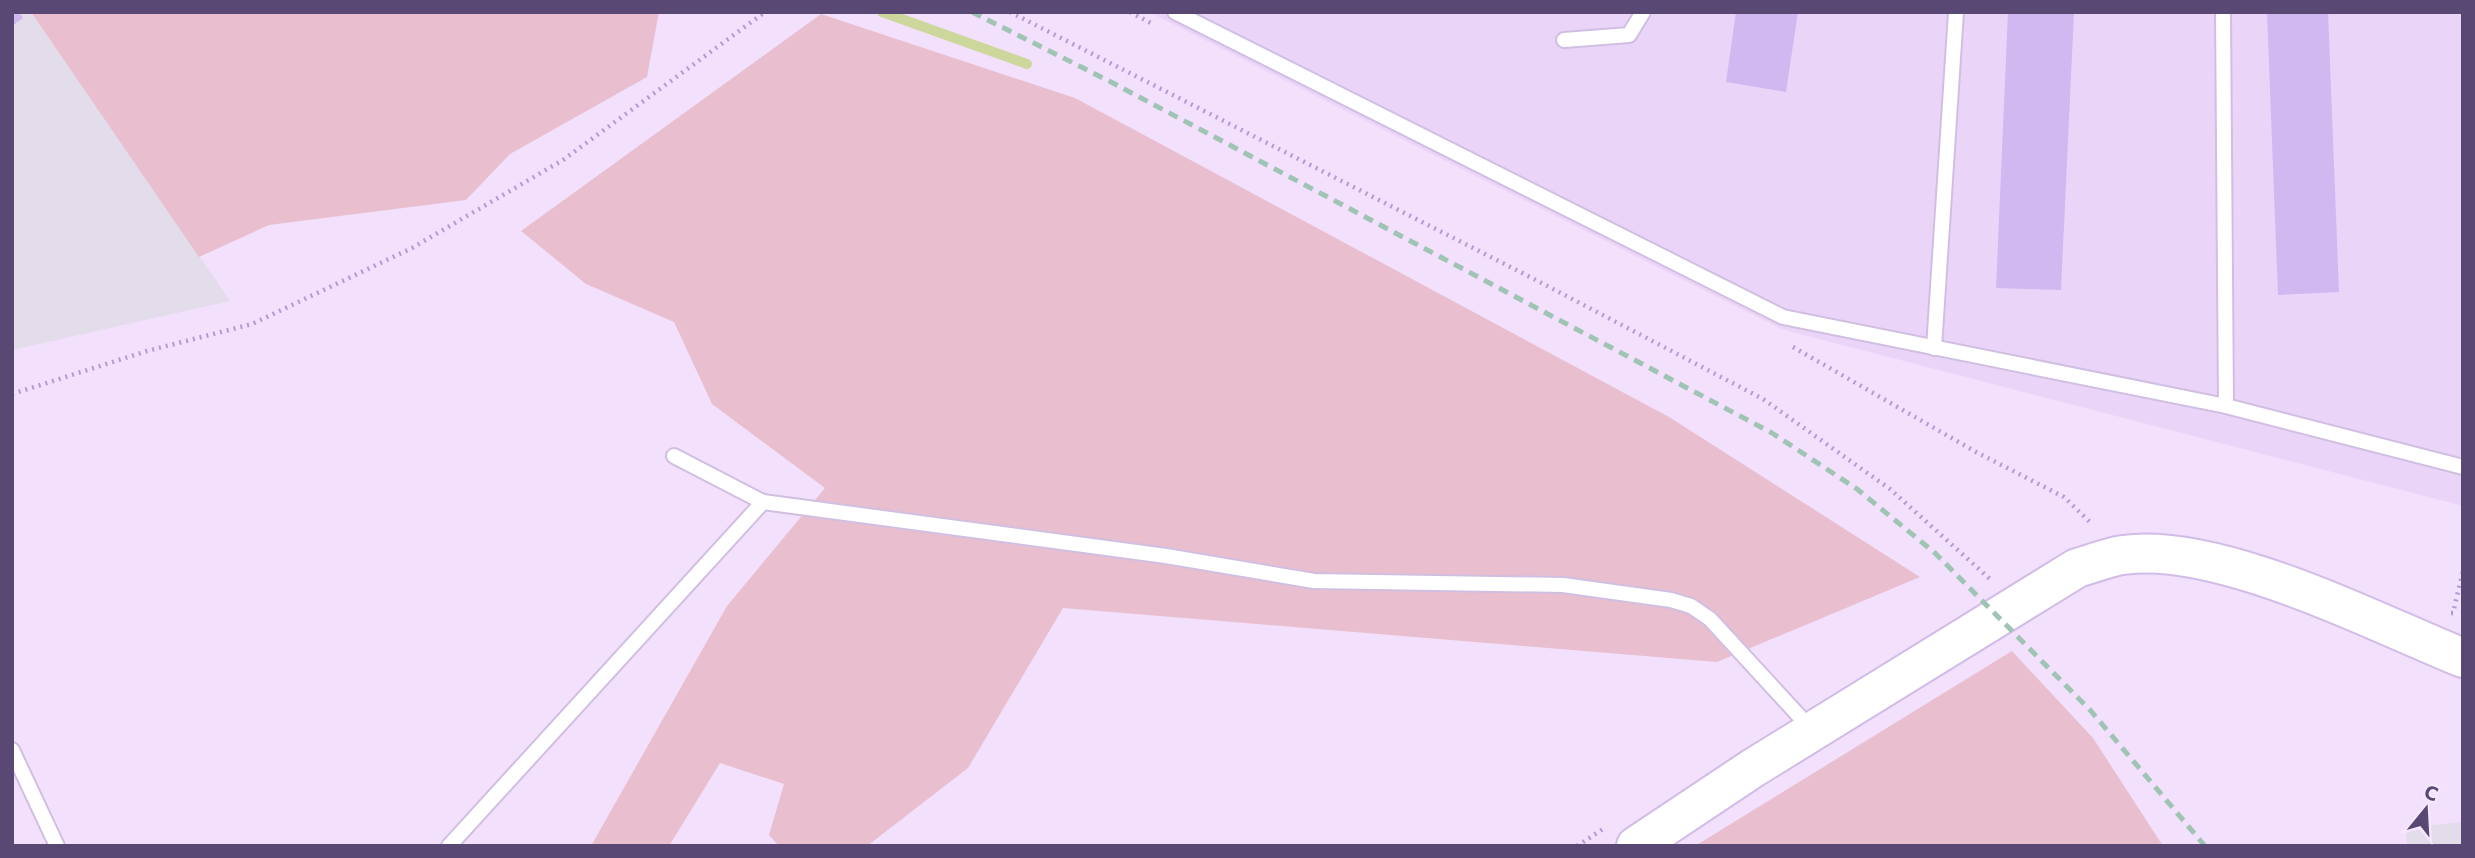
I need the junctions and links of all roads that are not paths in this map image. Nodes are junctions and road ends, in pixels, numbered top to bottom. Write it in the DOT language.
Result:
graph roads {
  1 [pos="1175,12"];
  2 [pos="1643,12"];
  3 [pos="1956,12"];
  4 [pos="2223,12"];
  5 [pos="1564,40"];
  6 [pos="1934,348"];
  7 [pos="2226,406"];
  8 [pos="674,456"];
  9 [pos="2463,467"];
  10 [pos="763,502"];
  11 [pos="2463,658"];
  12 [pos="1813,731"];
  13 [pos="12,750"];
  14 [pos="57,846"];
  15 [pos="449,846"];
  16 [pos="1636,846"];
  1 -- 6 [label="lane"];
  2 -- 5 [label="lane"];
  3 -- 6 [label="lane"];
  4 -- 7 [label="lane"];
  6 -- 7 [label="lane"];
  7 -- 9 [label="lane"];
  8 -- 10 [label="lane"];
  10 -- 12 [label="lane"];
  10 -- 15 [label="lane"];
  11 -- 12 [label="street"];
  12 -- 16 [label="street"];
  13 -- 14 [label="lane"];
}
